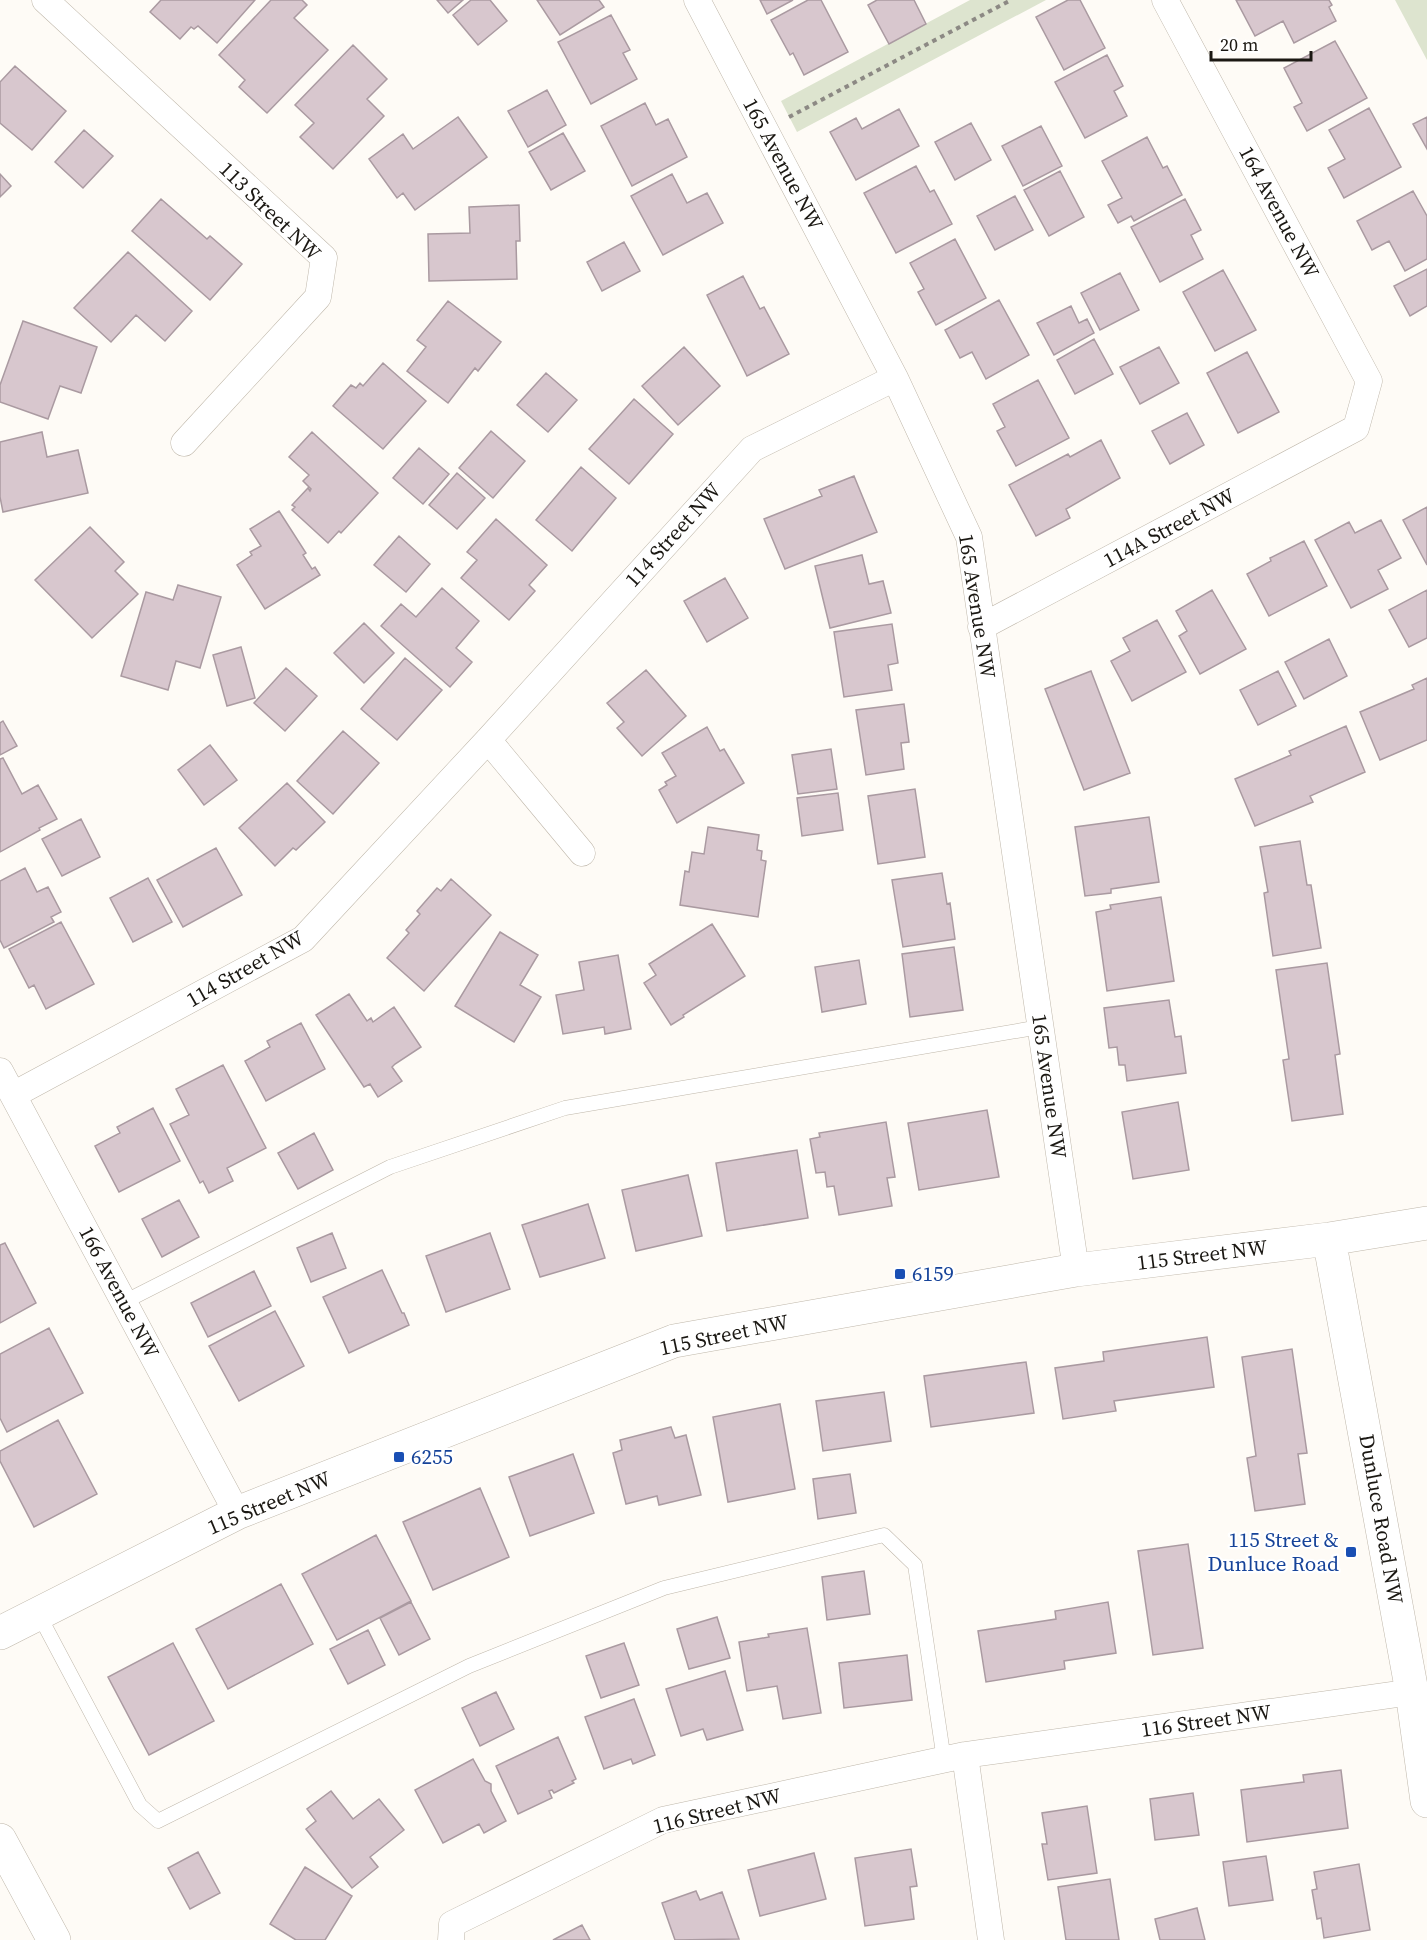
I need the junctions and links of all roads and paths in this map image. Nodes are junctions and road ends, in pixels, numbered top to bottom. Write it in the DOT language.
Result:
graph roads {
  1 [pos="45,0"];
  2 [pos="697,0"];
  3 [pos="1011,0"];
  4 [pos="1165,0"];
  5 [pos="765,130"];
  6 [pos="895,378"];
  7 [pos="1356,428"];
  8 [pos="184,443"];
  9 [pos="981,627"];
  10 [pos="488,740"];
  11 [pos="582,853"];
  12 [pos="1041,1027"];
  13 [pos="0,1071"];
  14 [pos="13,1095"];
  15 [pos="1427,1223"];
  16 [pos="1329,1239"];
  17 [pos="1076,1270"];
  18 [pos="124,1302"];
  19 [pos="237,1513"];
  20 [pos="38,1613"];
  21 [pos="0,1633"];
  22 [pos="1412,1692"];
  23 [pos="954,1757"];
  24 [pos="1427,1801"];
  25 [pos="0,1840"];
  26 [pos="452,1932"];
  27 [pos="54,1940"];
  28 [pos="990,1940"];
  1 -- 8 [label="street, 113 Street NW"];
  2 -- 5 [label="street, 165 Avenue NW"];
  3 -- 5 [label="path"];
  4 -- 7 [label="street, 164 Avenue NW"];
  5 -- 6 [label="street, 165 Avenue NW"];
  6 -- 9 [label="street, 165 Avenue NW"];
  6 -- 10 [label="street, 114 Street NW"];
  7 -- 9 [label="street, 114A Street NW"];
  9 -- 12 [label="street, 165 Avenue NW"];
  10 -- 11 [label="street"];
  10 -- 14 [label="street, 114 Street NW"];
  12 -- 17 [label="street, 165 Avenue NW"];
  12 -- 18 [label="lane"];
  13 -- 14 [label="street, 166 Avenue NW"];
  14 -- 18 [label="street, 166 Avenue NW"];
  15 -- 16 [label="street, 115 Street NW"];
  16 -- 17 [label="street, 115 Street NW"];
  16 -- 22 [label="street, Dunluce Road NW"];
  17 -- 19 [label="street, 115 Street NW"];
  18 -- 19 [label="street, 166 Avenue NW"];
  19 -- 20 [label="street, 115 Street NW"];
  20 -- 21 [label="street, 115 Street NW"];
  20 -- 23 [label="lane"];
  22 -- 23 [label="street, 116 Street NW"];
  22 -- 24 [label="street, Dunluce Road NW"];
  23 -- 26 [label="street, 116 Street NW"];
  23 -- 28 [label="street"];
  25 -- 27 [label="street"];
}
